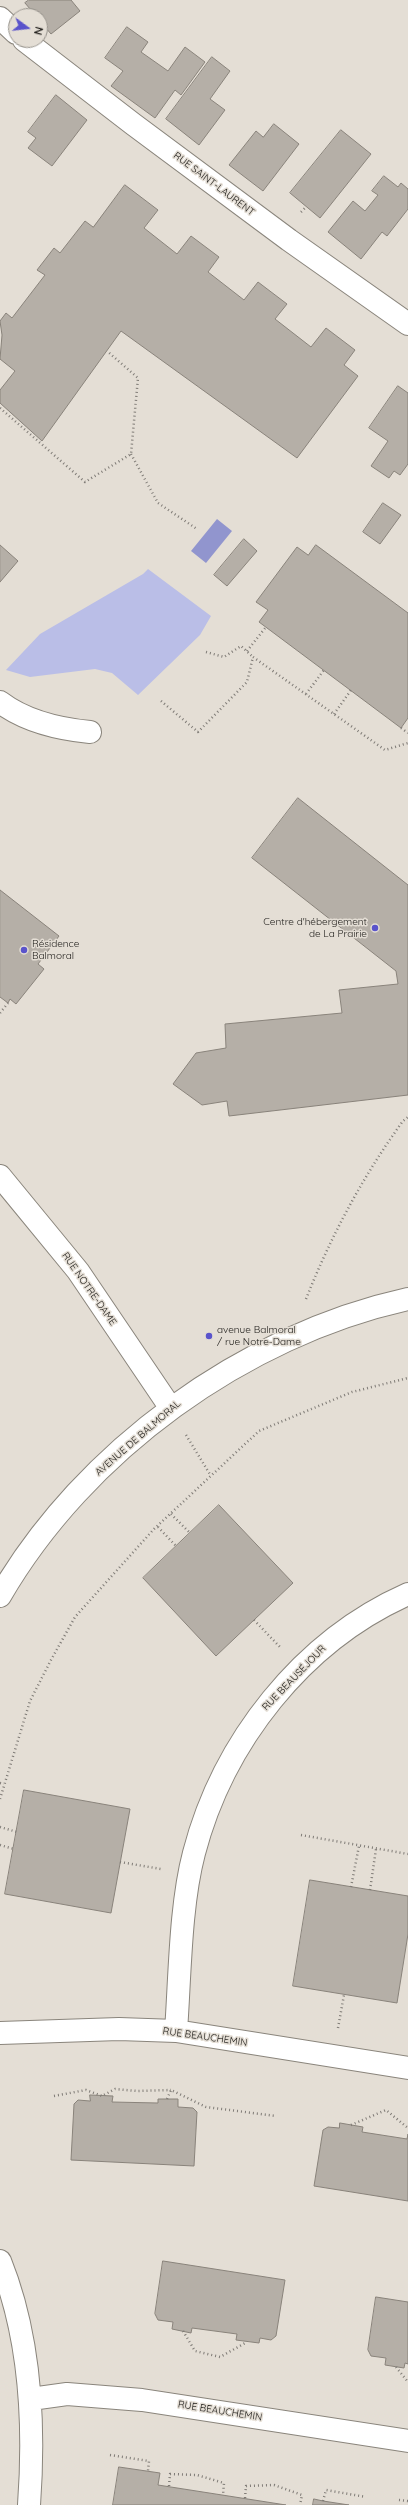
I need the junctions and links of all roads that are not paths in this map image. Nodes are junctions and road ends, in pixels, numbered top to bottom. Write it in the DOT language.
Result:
graph roads {
  1 [pos="0,18"];
  2 [pos="8,26"];
  3 [pos="34,48"];
  4 [pos="408,324"];
  5 [pos="0,702"];
  6 [pos="90,732"];
  7 [pos="0,1176"];
  8 [pos="408,1299"];
  9 [pos="170,1407"];
  10 [pos="408,1594"];
  11 [pos="0,1596"];
  12 [pos="176,2031"];
  13 [pos="0,2033"];
  14 [pos="408,2068"];
  15 [pos="0,2261"];
  16 [pos="31,2399"];
  17 [pos="408,2441"];
  18 [pos="28,2505"];
  1 -- 2 [label="street"];
  3 -- 4 [label="street, RUE SAINT-LAURENT"];
  5 -- 6 [label="street"];
  7 -- 9 [label="street, RUE NOTRE-DAME"];
  8 -- 9 [label="street, AVENUE DE BALMORAL"];
  9 -- 11 [label="street, AVENUE DE BALMORAL"];
  10 -- 12 [label="street, RUE BEAUSÉJOUR"];
  12 -- 13 [label="street, RUE BEAUCHEMIN"];
  12 -- 14 [label="street, RUE BEAUCHEMIN"];
  15 -- 16 [label="street"];
  16 -- 17 [label="street, RUE BEAUCHEMIN"];
  16 -- 18 [label="street"];
}
